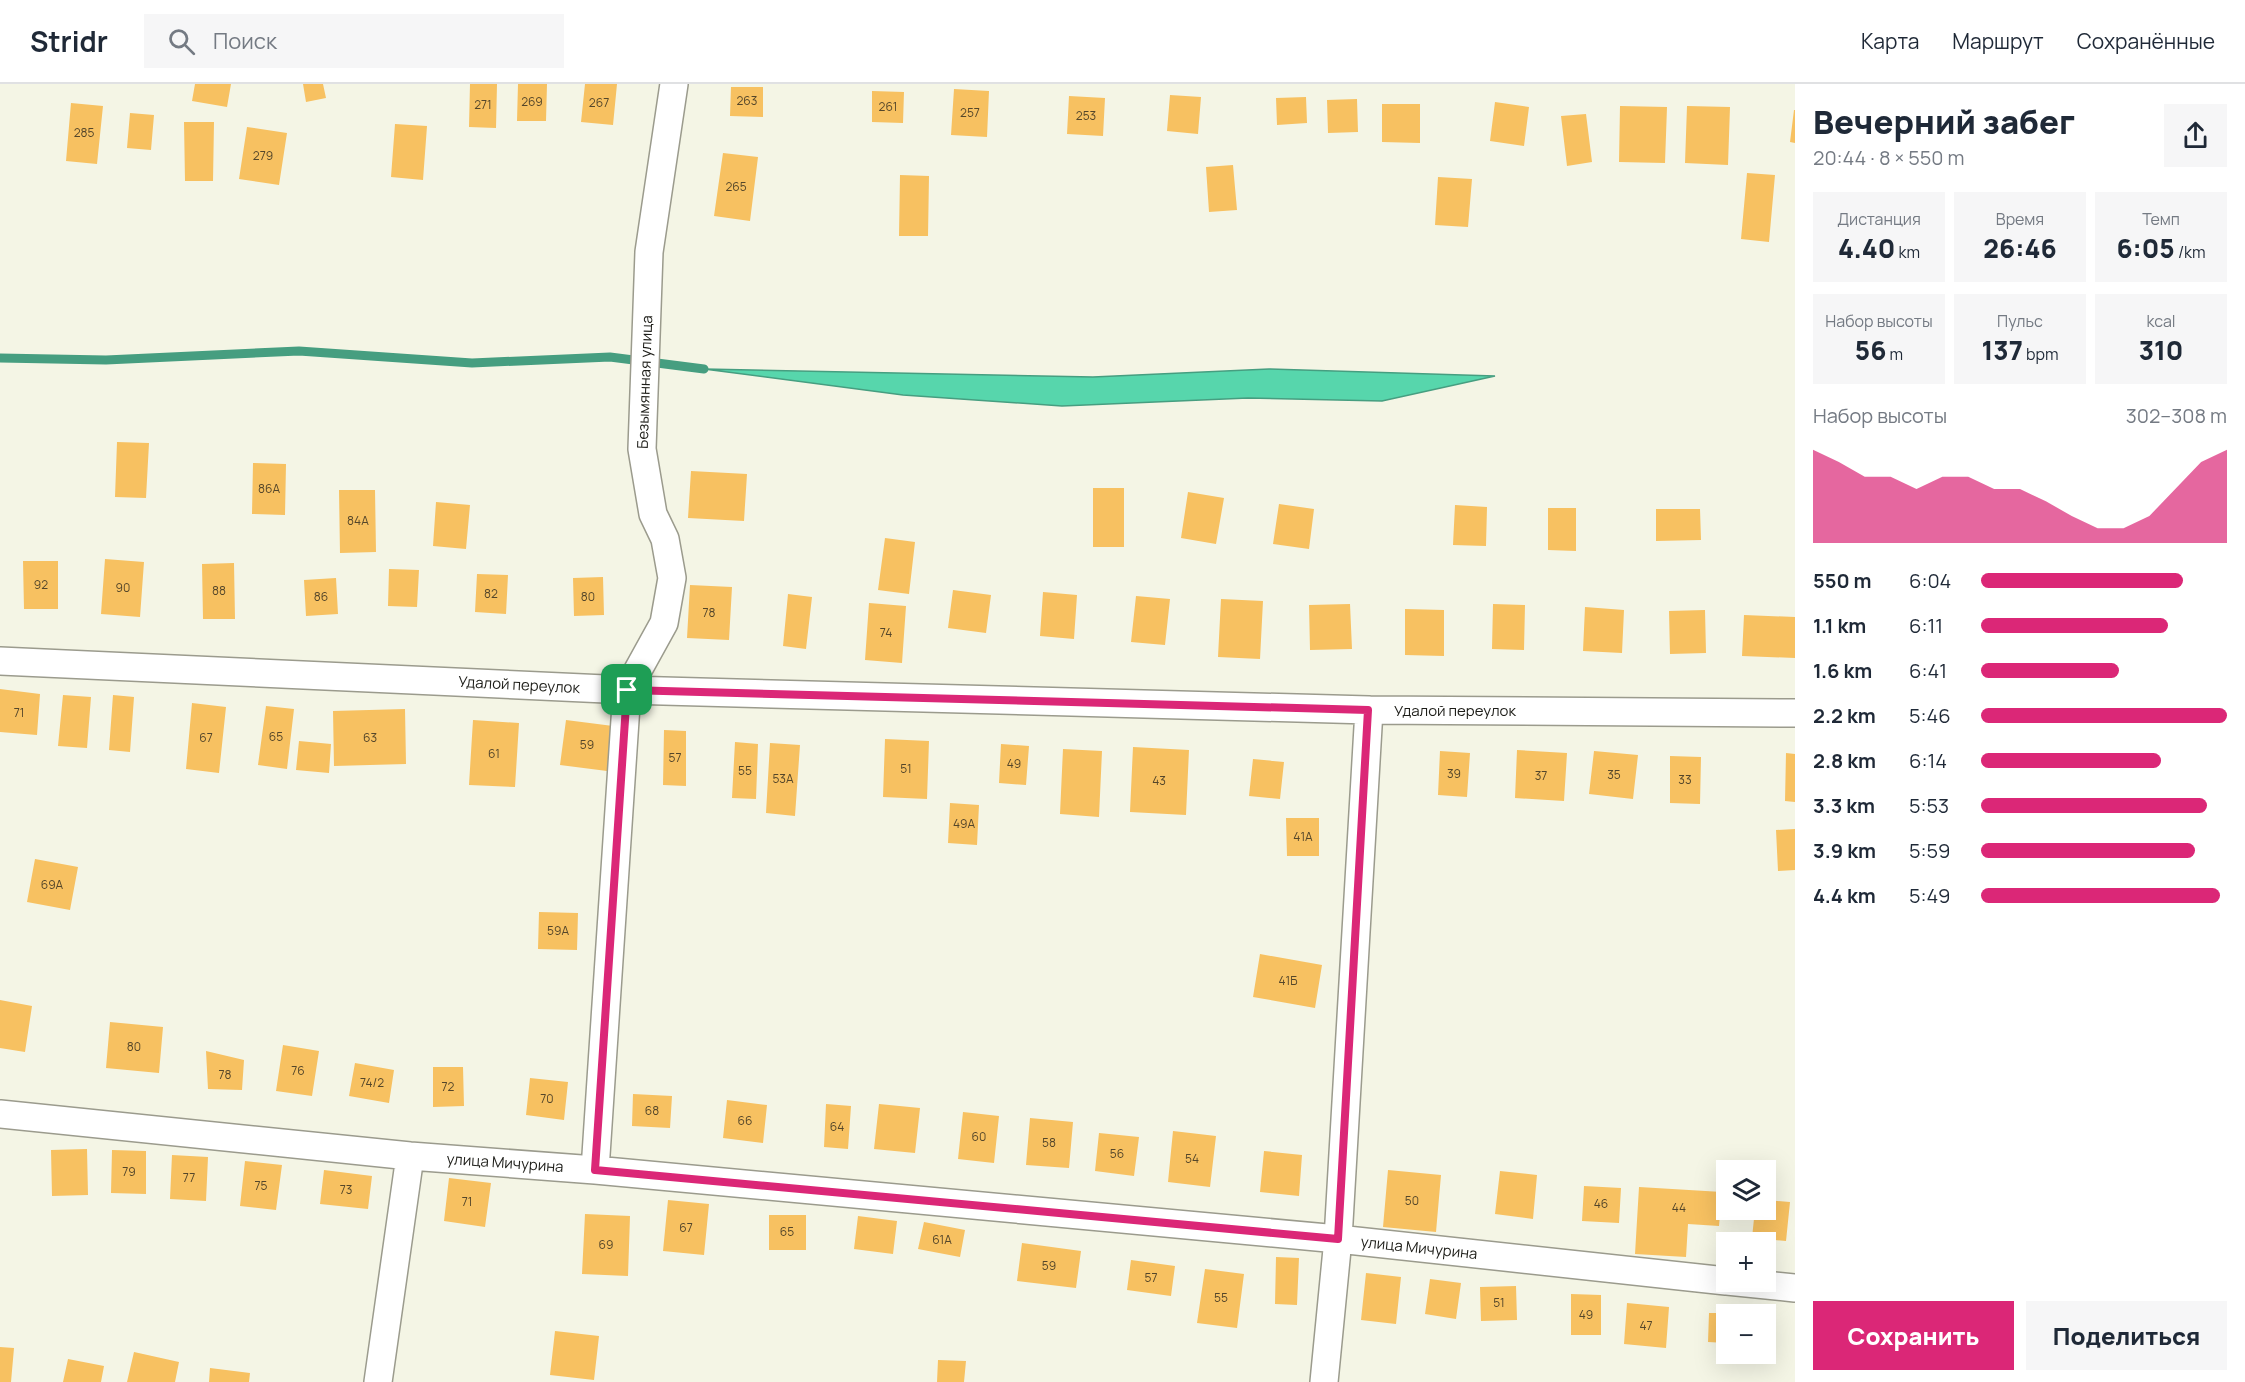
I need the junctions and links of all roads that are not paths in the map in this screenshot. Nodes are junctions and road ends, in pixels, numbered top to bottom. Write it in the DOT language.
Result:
graph roads {
  1 [pos="674,84"];
  2 [pos="0,661"];
  3 [pos="627,690"];
  4 [pos="1368,710"];
  5 [pos="1795,713"];
  6 [pos="0,1114"];
  7 [pos="410,1155"];
  8 [pos="595,1170"];
  9 [pos="1338,1239"];
  10 [pos="1716,1280"];
  11 [pos="1776,1286"];
  12 [pos="1795,1288"];
  13 [pos="378,1382"];
  14 [pos="1324,1382"];
  1 -- 3 [label="street, Безымянная улица"];
  2 -- 3 [label="street, Удалой переулок"];
  3 -- 4 [label="street, Удалой переулок"];
  3 -- 8 [label="street, Безымянная улица"];
  4 -- 5 [label="street, Удалой переулок"];
  4 -- 9 [label="street"];
  6 -- 7 [label="street, улица Мичурина"];
  7 -- 8 [label="street, улица Мичурина"];
  7 -- 13 [label="street"];
  8 -- 9 [label="street, улица Мичурина"];
  9 -- 10 [label="street, улица Мичурина"];
  9 -- 14 [label="street"];
  11 -- 12 [label="street, улица Мичурина"];
}
